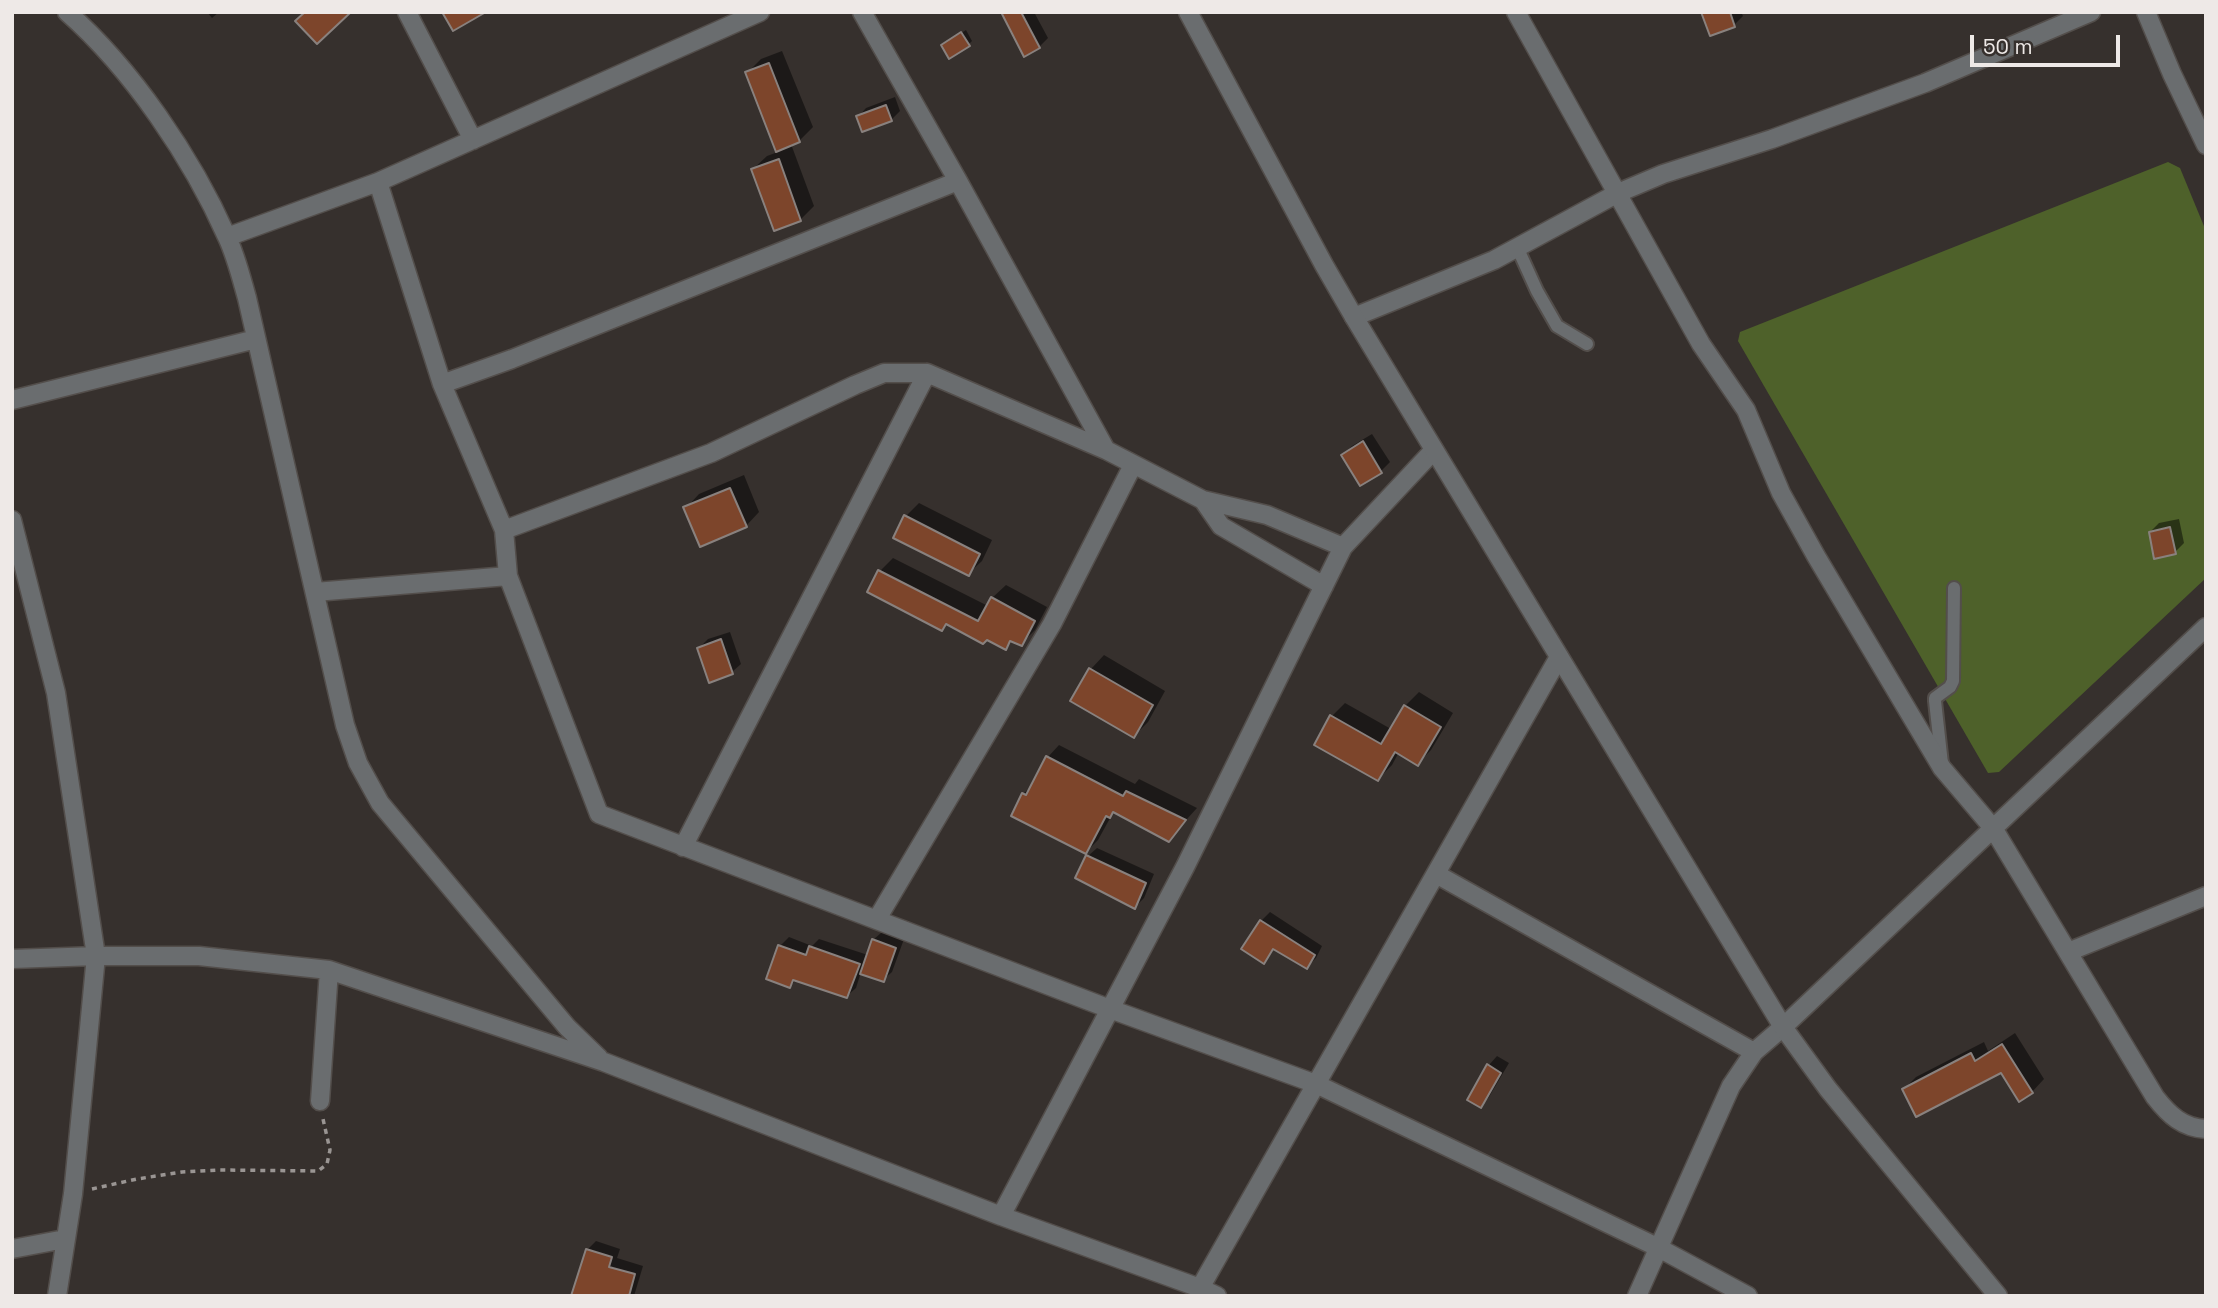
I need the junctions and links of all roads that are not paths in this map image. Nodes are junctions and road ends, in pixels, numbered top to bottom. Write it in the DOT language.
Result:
graph roads {
  1 [pos="67,12"];
  2 [pos="407,12"];
  3 [pos="760,12"];
  4 [pos="862,12"];
  5 [pos="1188,12"];
  6 [pos="1516,12"];
  7 [pos="2091,12"];
  8 [pos="2146,12"];
  9 [pos="473,140"];
  10 [pos="2206,145"];
  11 [pos="958,181"];
  12 [pos="378,182"];
  13 [pos="1618,193"];
  14 [pos="228,237"];
  15 [pos="1518,249"];
  16 [pos="1354,317"];
  17 [pos="256,339"];
  18 [pos="1587,344"];
  19 [pos="927,373"];
  20 [pos="442,384"];
  21 [pos="12,400"];
  22 [pos="1106,450"];
  23 [pos="1434,450"];
  24 [pos="1133,465"];
  25 [pos="1203,500"];
  26 [pos="12,520"];
  27 [pos="504,530"];
  28 [pos="1343,547"];
  29 [pos="508,576"];
  30 [pos="1324,586"];
  31 [pos="1954,589"];
  32 [pos="315,592"];
  33 [pos="2206,627"];
  34 [pos="1559,657"];
  35 [pos="1942,768"];
  36 [pos="1993,828"];
  37 [pos="683,847"];
  38 [pos="1436,874"];
  39 [pos="2206,896"];
  40 [pos="877,919"];
  41 [pos="2068,952"];
  42 [pos="96,956"];
  43 [pos="12,959"];
  44 [pos="329,970"];
  45 [pos="1110,1010"];
  46 [pos="1783,1027"];
  47 [pos="1754,1052"];
  48 [pos="604,1062"];
  49 [pos="1316,1084"];
  50 [pos="320,1101"];
  51 [pos="2206,1129"];
  52 [pos="1001,1216"];
  53 [pos="65,1239"];
  54 [pos="1657,1247"];
  55 [pos="12,1250"];
  56 [pos="1200,1288"];
  57 [pos="57,1296"];
  58 [pos="1217,1296"];
  59 [pos="1637,1296"];
  60 [pos="1748,1296"];
  61 [pos="1998,1296"];
  1 -- 14 [label="street"];
  2 -- 9 [label="street"];
  3 -- 9 [label="street"];
  4 -- 11 [label="street"];
  5 -- 16 [label="street"];
  6 -- 13 [label="street"];
  7 -- 13 [label="street"];
  8 -- 10 [label="street"];
  9 -- 12 [label="street"];
  11 -- 20 [label="street"];
  11 -- 22 [label="street"];
  12 -- 14 [label="street"];
  12 -- 20 [label="street"];
  13 -- 15 [label="street"];
  13 -- 35 [label="street"];
  14 -- 17 [label="street"];
  15 -- 16 [label="street"];
  15 -- 18 [label="lane"];
  16 -- 23 [label="street"];
  17 -- 21 [label="street"];
  17 -- 32 [label="street"];
  19 -- 22 [label="street"];
  19 -- 27 [label="street"];
  19 -- 37 [label="street"];
  20 -- 27 [label="street"];
  22 -- 24 [label="street"];
  23 -- 28 [label="street"];
  23 -- 34 [label="street"];
  24 -- 25 [label="street"];
  24 -- 40 [label="street"];
  25 -- 28 [label="street"];
  25 -- 30 [label="street"];
  26 -- 42 [label="street"];
  27 -- 29 [label="street"];
  28 -- 30 [label="street"];
  29 -- 32 [label="street"];
  29 -- 37 [label="street"];
  30 -- 45 [label="street"];
  31 -- 35 [label="lane"];
  32 -- 48 [label="street"];
  33 -- 36 [label="street"];
  34 -- 38 [label="street"];
  34 -- 46 [label="street"];
  35 -- 36 [label="street"];
  36 -- 41 [label="street"];
  36 -- 46 [label="street"];
  37 -- 40 [label="street"];
  38 -- 47 [label="street"];
  38 -- 49 [label="street"];
  39 -- 41 [label="street"];
  40 -- 45 [label="street"];
  41 -- 51 [label="street"];
  42 -- 43 [label="street"];
  42 -- 44 [label="street"];
  42 -- 53 [label="street"];
  44 -- 48 [label="street"];
  44 -- 50 [label="street"];
  45 -- 49 [label="street"];
  45 -- 52 [label="street"];
  46 -- 47 [label="street"];
  46 -- 61 [label="street"];
  47 -- 54 [label="street"];
  48 -- 52 [label="street"];
  49 -- 54 [label="street"];
  49 -- 56 [label="street"];
  52 -- 56 [label="street"];
  53 -- 55 [label="street"];
  53 -- 57 [label="street"];
  54 -- 59 [label="street"];
  54 -- 60 [label="street"];
  56 -- 58 [label="street"];
}
